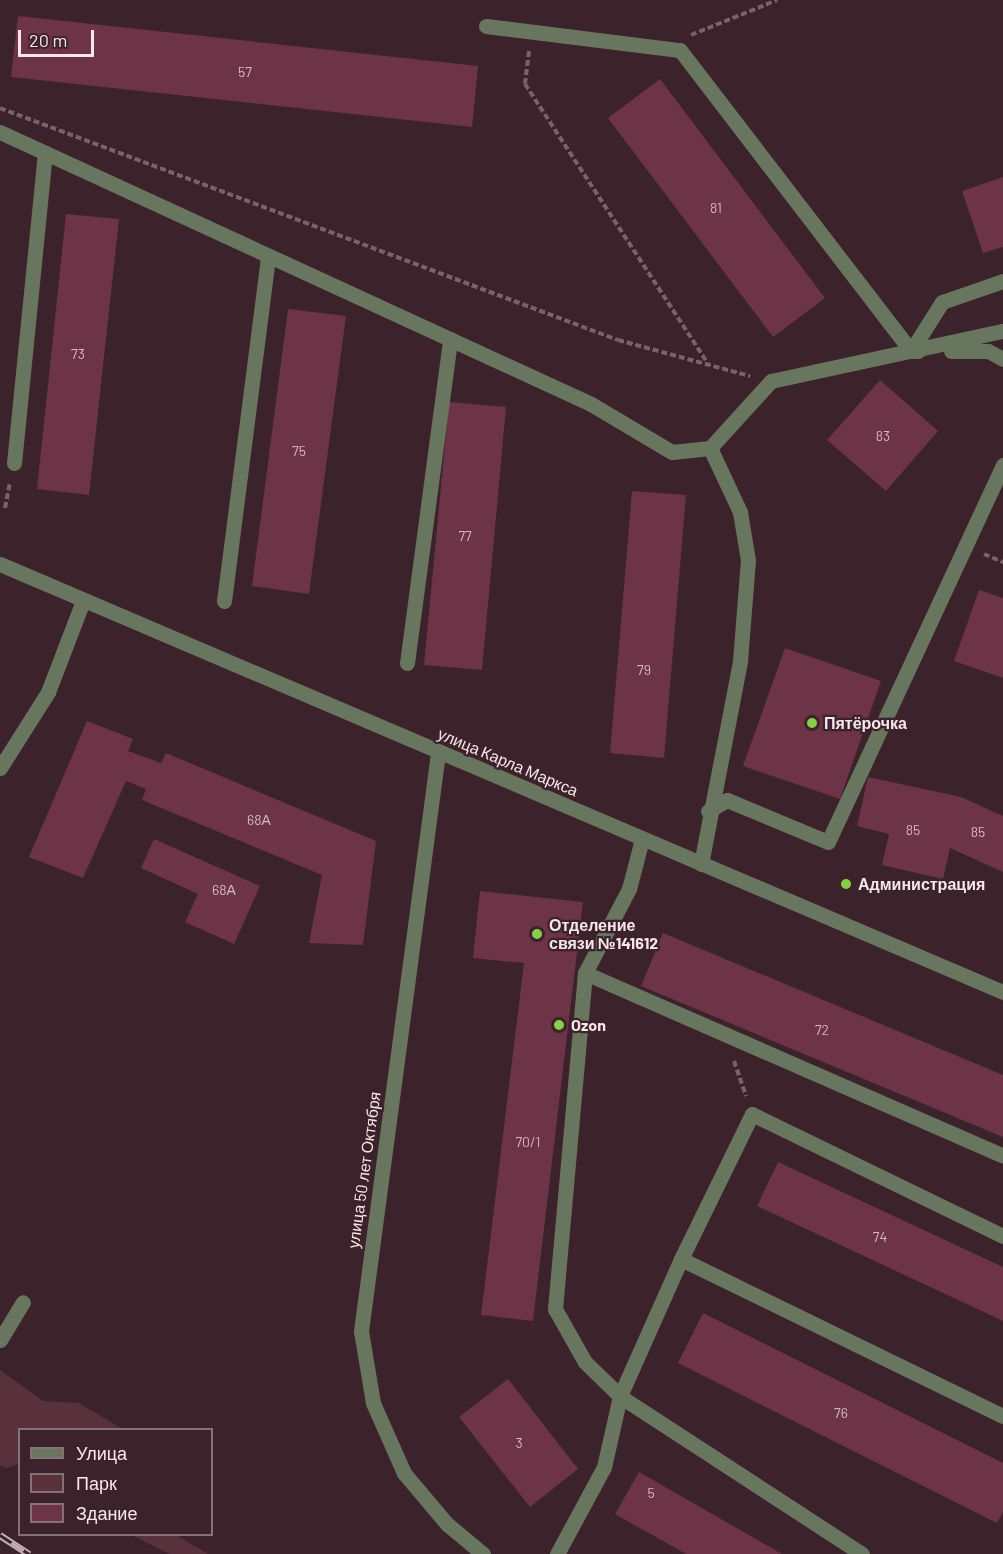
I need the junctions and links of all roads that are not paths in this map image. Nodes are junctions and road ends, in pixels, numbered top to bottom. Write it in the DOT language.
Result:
graph roads {
  1 [pos="486,26"];
  2 [pos="0,132"];
  3 [pos="45,153"];
  4 [pos="268,256"];
  5 [pos="1003,280"];
  6 [pos="1003,331"];
  7 [pos="450,339"];
  8 [pos="911,351"];
  9 [pos="1003,359"];
  10 [pos="710,448"];
  11 [pos="14,463"];
  12 [pos="1003,465"];
  13 [pos="0,564"];
  14 [pos="83,601"];
  15 [pos="224,601"];
  16 [pos="407,663"];
  17 [pos="438,753"];
  18 [pos="0,768"];
  19 [pos="708,811"];
  20 [pos="642,839"];
  21 [pos="701,864"];
  22 [pos="585,973"];
  23 [pos="1003,992"];
  24 [pos="1003,1156"];
  25 [pos="1003,1236"];
  26 [pos="681,1259"];
  27 [pos="23,1302"];
  28 [pos="0,1340"];
  29 [pos="620,1396"];
  30 [pos="1003,1416"];
  31 [pos="483,1554"];
  32 [pos="557,1554"];
  33 [pos="862,1554"];
  1 -- 8 [label="street"];
  2 -- 3 [label="street"];
  3 -- 4 [label="street"];
  3 -- 11 [label="street"];
  4 -- 7 [label="street"];
  4 -- 15 [label="street"];
  5 -- 8 [label="street"];
  6 -- 8 [label="street"];
  7 -- 10 [label="street"];
  7 -- 16 [label="street"];
  8 -- 9 [label="street"];
  8 -- 10 [label="street"];
  10 -- 19 [label="street"];
  12 -- 19 [label="street"];
  13 -- 14 [label="street, улица Карла Маркса"];
  14 -- 17 [label="street, улица Карла Маркса"];
  14 -- 18 [label="street"];
  17 -- 20 [label="street, улица Карла Маркса"];
  17 -- 31 [label="street, улица 50 лет Октября"];
  19 -- 21 [label="street"];
  20 -- 21 [label="street, улица Карла Маркса"];
  20 -- 22 [label="street"];
  21 -- 23 [label="street, улица Карла Маркса"];
  22 -- 24 [label="street"];
  22 -- 29 [label="street"];
  25 -- 26 [label="street"];
  26 -- 29 [label="street"];
  26 -- 30 [label="street"];
  27 -- 28 [label="street"];
  29 -- 32 [label="street"];
  29 -- 33 [label="street"];
}
